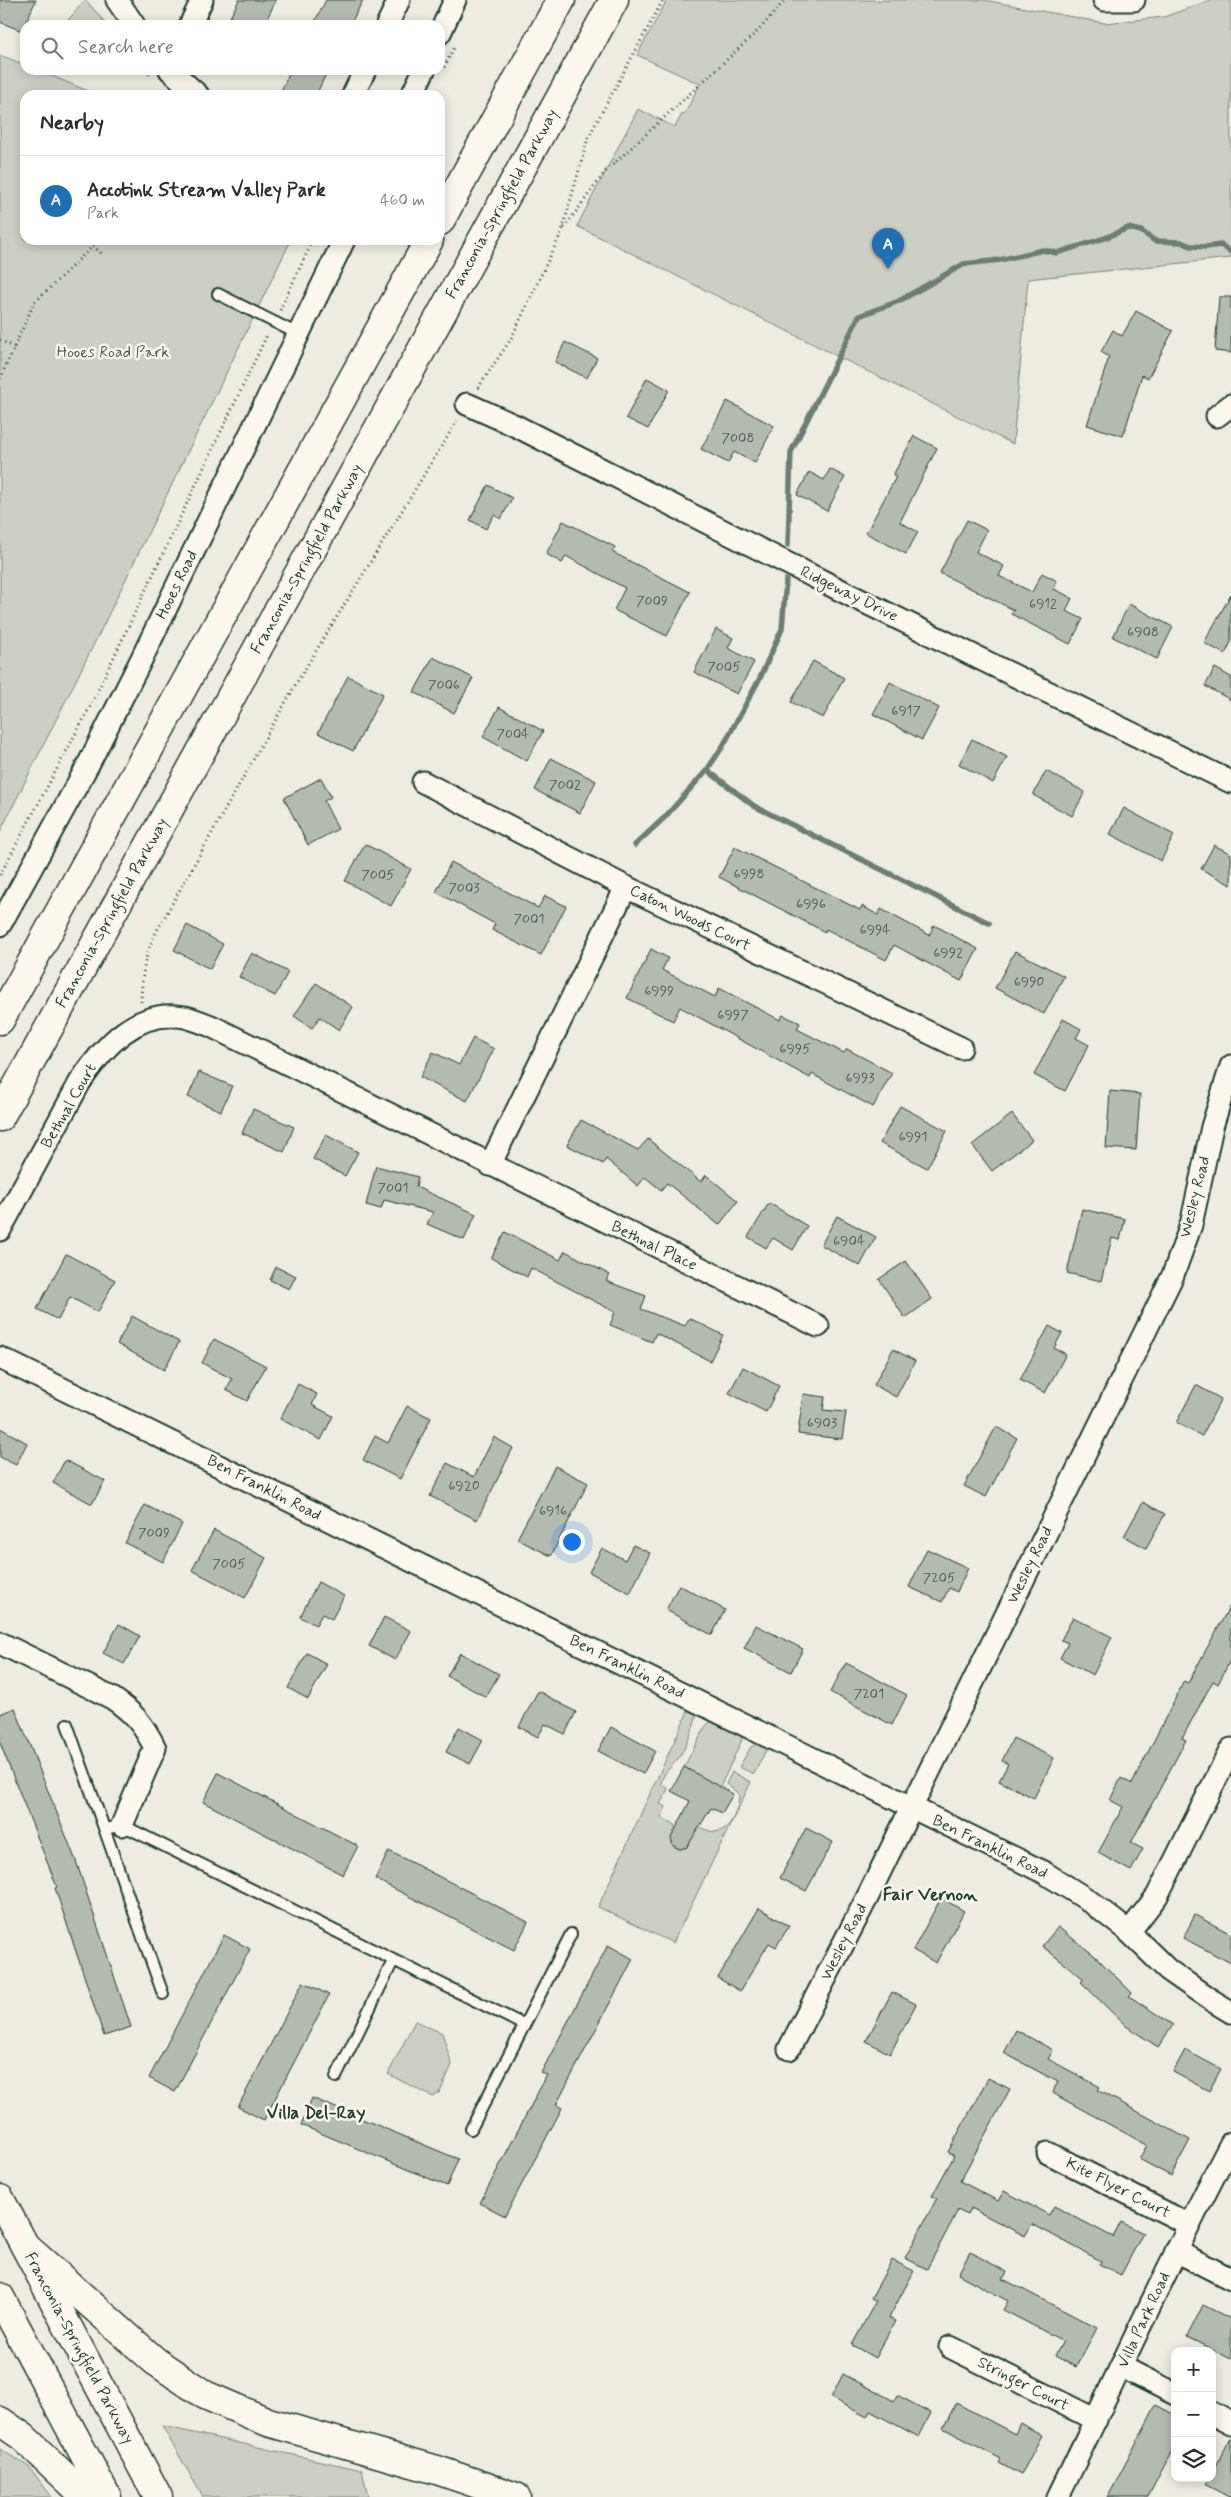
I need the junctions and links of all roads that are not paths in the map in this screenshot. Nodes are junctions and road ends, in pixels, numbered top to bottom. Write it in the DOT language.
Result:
graph roads {
  1 [pos="116,0"];
  2 [pos="202,0"];
  3 [pos="399,0"];
  4 [pos="455,0"];
  5 [pos="561,0"];
  6 [pos="614,0"];
  7 [pos="1104,0"];
  8 [pos="1134,0"];
  9 [pos="130,20"];
  10 [pos="192,20"];
  11 [pos="389,20"];
  12 [pos="445,22"];
  13 [pos="176,75"];
  14 [pos="363,75"];
  15 [pos="422,75"];
  16 [pos="192,90"];
  17 [pos="355,90"];
  18 [pos="414,90"];
  19 [pos="445,211"];
  20 [pos="342,245"];
  21 [pos="426,245"];
  22 [pos="218,294"];
  23 [pos="298,334"];
  24 [pos="467,404"];
  25 [pos="423,782"];
  26 [pos="1231,782"];
  27 [pos="626,886"];
  28 [pos="0,925"];
  29 [pos="0,1020"];
  30 [pos="961,1048"];
  31 [pos="1231,1066"];
  32 [pos="307,1074"];
  33 [pos="0,1117"];
  34 [pos="490,1165"];
  35 [pos="0,1230"];
  36 [pos="818,1326"];
  37 [pos="0,1358"];
  38 [pos="0,1643"];
  39 [pos="67,1724"];
  40 [pos="1231,1749"];
  41 [pos="1225,1776"];
  42 [pos="910,1808"];
  43 [pos="114,1827"];
  44 [pos="1128,1932"];
  45 [pos="571,1934"];
  46 [pos="393,1961"];
  47 [pos="163,1994"];
  48 [pos="1231,2012"];
  49 [pos="524,2026"];
  50 [pos="789,2049"];
  51 [pos="336,2077"];
  52 [pos="470,2129"];
  53 [pos="1231,2143"];
  54 [pos="1048,2153"];
  55 [pos="0,2198"];
  56 [pos="1188,2224"];
  57 [pos="25,2246"];
  58 [pos="1176,2251"];
  59 [pos="1231,2279"];
  60 [pos="0,2297"];
  61 [pos="950,2347"];
  62 [pos="1122,2367"];
  63 [pos="1171,2392"];
  64 [pos="1216,2415"];
  65 [pos="1096,2420"];
  66 [pos="0,2421"];
  67 [pos="1231,2423"];
  68 [pos="86,2497"];
  69 [pos="107,2497"];
  70 [pos="158,2497"];
  71 [pos="516,2497"];
  72 [pos="1058,2497"];
  1 -- 9 [label="street"];
  2 -- 10 [label="street"];
  3 -- 11 [label="street"];
  4 -- 12 [label="street"];
  5 -- 19 [label="main road"];
  6 -- 33 [label="main road, Franconia-Springfield Parkway"];
  7 -- 8 [label="street"];
  13 -- 16 [label="street"];
  14 -- 17 [label="street"];
  15 -- 18 [label="street"];
  20 -- 23 [label="street, Hooes Road"];
  21 -- 29 [label="main road"];
  22 -- 23 [label="lane"];
  23 -- 28 [label="street, Hooes Road"];
  24 -- 26 [label="street, Ridgeway Drive"];
  25 -- 27 [label="street, Caton Woods Court"];
  27 -- 30 [label="street, Caton Woods Court"];
  27 -- 34 [label="street"];
  31 -- 42 [label="street, Wesley Road"];
  32 -- 34 [label="street, Bethnal Place"];
  32 -- 35 [label="street, Bethnal Court"];
  34 -- 36 [label="street, Bethnal Place"];
  37 -- 42 [label="street, Ben Franklin Road"];
  38 -- 43 [label="street"];
  39 -- 43 [label="lane"];
  40 -- 41 [label="street"];
  41 -- 44 [label="street"];
  42 -- 44 [label="street, Ben Franklin Road"];
  42 -- 50 [label="street, Wesley Road"];
  43 -- 46 [label="lane"];
  43 -- 47 [label="lane"];
  44 -- 48 [label="street, Ben Franklin Road"];
  45 -- 49 [label="lane"];
  46 -- 49 [label="lane"];
  46 -- 51 [label="lane"];
  49 -- 52 [label="lane"];
  53 -- 56 [label="street, Villa Park Road"];
  54 -- 56 [label="street, Kite Flyer Court"];
  55 -- 57 [label="main road, Franconia-Springfield Parkway"];
  56 -- 58 [label="street, Villa Park Road"];
  57 -- 70 [label="main road, Franconia-Springfield Parkway"];
  57 -- 71 [label="main road"];
  58 -- 59 [label="street"];
  58 -- 62 [label="street, Villa Park Road"];
  60 -- 69 [label="main road"];
  61 -- 65 [label="street, Stringer Court"];
  62 -- 63 [label="street"];
  62 -- 65 [label="street, Villa Park Road"];
  64 -- 67 [label="street"];
  65 -- 72 [label="street, Villa Park Road"];
  66 -- 68 [label="main road"];
}
